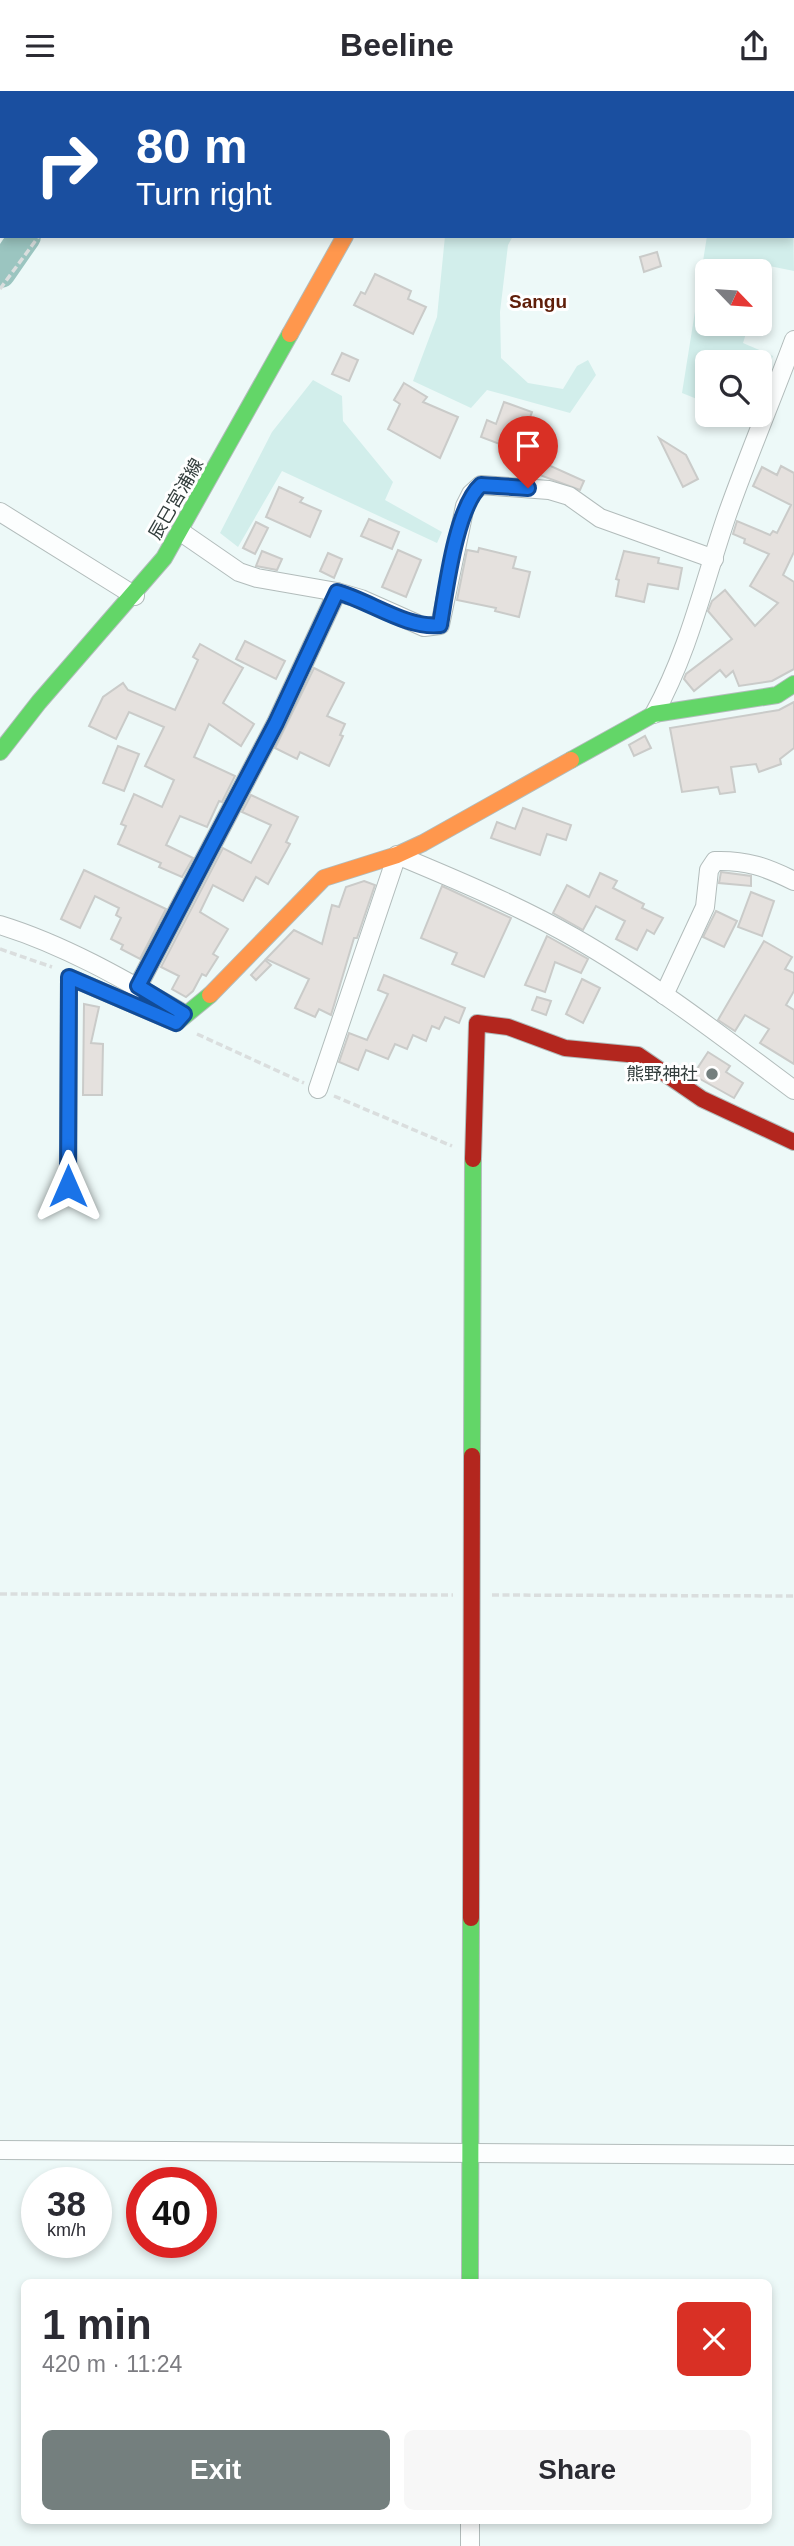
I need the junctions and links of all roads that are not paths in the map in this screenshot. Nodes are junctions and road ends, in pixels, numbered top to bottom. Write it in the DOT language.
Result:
graph roads {
  1 [pos="344,238"];
  2 [pos="794,340"];
  3 [pos="0,512"];
  4 [pos="181,532"];
  5 [pos="714,559"];
  6 [pos="337,592"];
  7 [pos="135,596"];
  8 [pos="794,684"];
  9 [pos="654,714"];
  10 [pos="0,752"];
  11 [pos="397,855"];
  12 [pos="794,881"];
  13 [pos="0,925"];
  14 [pos="138,986"];
  15 [pos="664,995"];
  16 [pos="184,1014"];
  17 [pos="318,1089"];
  18 [pos="794,1090"];
  19 [pos="794,1142"];
  20 [pos="68,1186"];
  21 [pos="0,2150"];
  22 [pos="470,2152"];
  23 [pos="794,2155"];
  24 [pos="470,2279"];
  25 [pos="470,2524"];
  26 [pos="470,2546"];
  1 -- 4 [label="street, 辰巳宮浦線"];
  2 -- 5 [label="street"];
  3 -- 7 [label="street"];
  4 -- 6 [label="street"];
  4 -- 7 [label="street, 辰巳宮浦線"];
  5 -- 6 [label="street"];
  5 -- 9 [label="street"];
  6 -- 14 [label="street"];
  7 -- 10 [label="street, 辰巳宮浦線"];
  8 -- 9 [label="street"];
  9 -- 11 [label="street"];
  11 -- 15 [label="street"];
  11 -- 16 [label="street"];
  11 -- 17 [label="street"];
  12 -- 15 [label="street"];
  13 -- 14 [label="street"];
  14 -- 16 [label="street"];
  15 -- 18 [label="street"];
  16 -- 20 [label="street"];
  19 -- 22 [label="street"];
  21 -- 22 [label="street"];
  22 -- 23 [label="street"];
  22 -- 24 [label="street"];
  25 -- 26 [label="street"];
}
